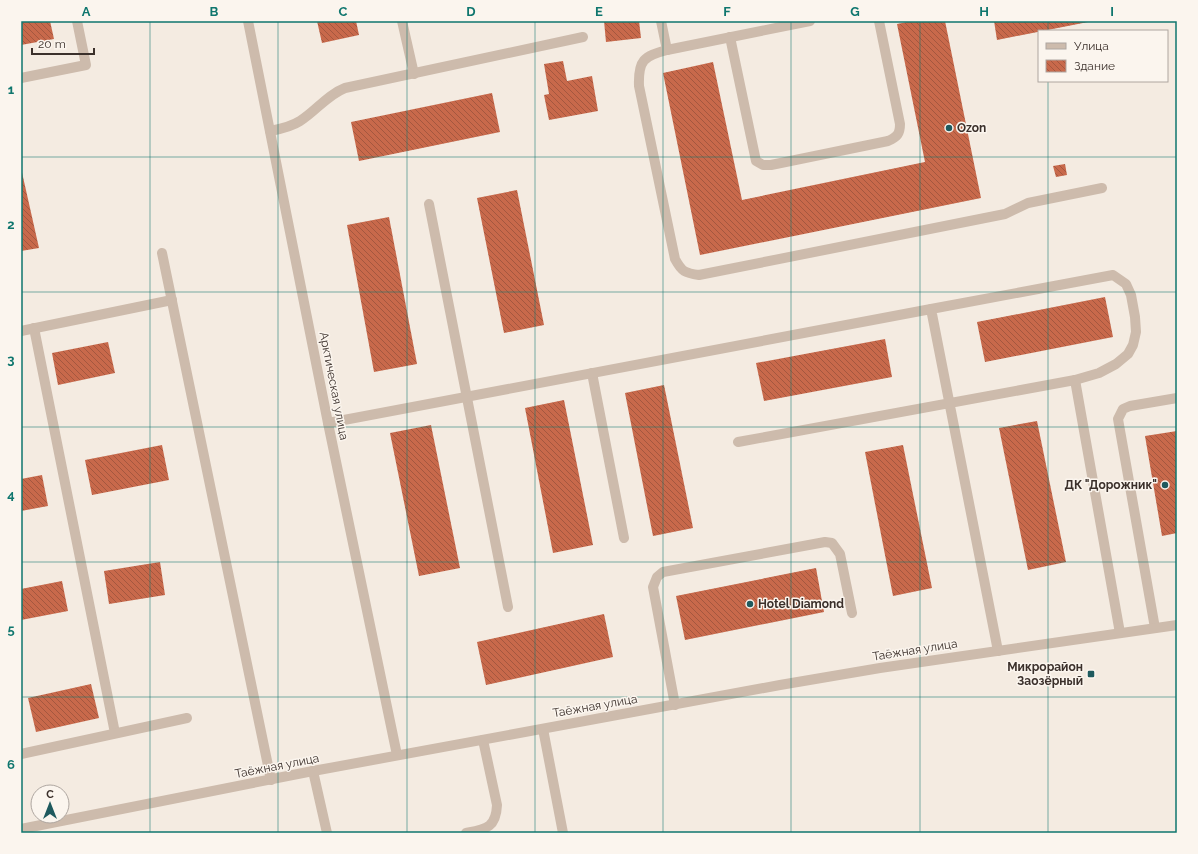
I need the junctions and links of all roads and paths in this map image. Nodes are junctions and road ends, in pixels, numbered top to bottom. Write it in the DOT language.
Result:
graph roads {
  1 [pos="77,21"];
  2 [pos="248,21"];
  3 [pos="402,21"];
  4 [pos="661,21"];
  5 [pos="810,21"];
  6 [pos="879,21"];
  7 [pos="583,37"];
  8 [pos="730,37"];
  9 [pos="667,50"];
  10 [pos="414,74"];
  11 [pos="21,78"];
  12 [pos="270,131"];
  13 [pos="1102,188"];
  14 [pos="429,204"];
  15 [pos="162,253"];
  16 [pos="172,300"];
  17 [pos="931,310"];
  18 [pos="34,328"];
  19 [pos="21,331"];
  20 [pos="592,373"];
  21 [pos="1075,380"];
  22 [pos="467,397"];
  23 [pos="1177,398"];
  24 [pos="949,403"];
  25 [pos="328,423"];
  26 [pos="738,442"];
  27 [pos="624,538"];
  28 [pos="508,606"];
  29 [pos="852,613"];
  30 [pos="1177,625"];
  31 [pos="1155,628"];
  32 [pos="1120,633"];
  33 [pos="998,651"];
  34 [pos="675,705"];
  35 [pos="187,718"];
  36 [pos="543,729"];
  37 [pos="115,733"];
  38 [pos="483,740"];
  39 [pos="21,754"];
  40 [pos="397,755"];
  41 [pos="313,771"];
  42 [pos="271,780"];
  43 [pos="21,829"];
  44 [pos="327,833"];
  45 [pos="466,833"];
  46 [pos="563,833"];
  1 -- 11 [label="street"];
  2 -- 12 [label="street, Арктическая улица"];
  3 -- 10 [label="street"];
  4 -- 9 [label="street"];
  5 -- 8 [label="street"];
  6 -- 8 [label="street"];
  7 -- 10 [label="street"];
  8 -- 9 [label="street"];
  9 -- 13 [label="street"];
  10 -- 12 [label="street"];
  12 -- 25 [label="street, Арктическая улица"];
  14 -- 22 [label="street"];
  15 -- 16 [label="street"];
  16 -- 18 [label="street"];
  16 -- 42 [label="street"];
  17 -- 20 [label="street"];
  17 -- 21 [label="street"];
  17 -- 24 [label="street"];
  18 -- 19 [label="street"];
  18 -- 37 [label="street"];
  20 -- 22 [label="street"];
  20 -- 27 [label="street"];
  21 -- 24 [label="street"];
  21 -- 32 [label="street"];
  22 -- 25 [label="street"];
  22 -- 28 [label="street"];
  23 -- 31 [label="street"];
  24 -- 26 [label="street"];
  24 -- 33 [label="street"];
  25 -- 40 [label="street, Арктическая улица"];
  29 -- 34 [label="street"];
  30 -- 31 [label="street, Таёжная улица"];
  31 -- 32 [label="street, Таёжная улица"];
  32 -- 33 [label="street, Таёжная улица"];
  33 -- 34 [label="street, Таёжная улица"];
  34 -- 36 [label="street, Таёжная улица"];
  35 -- 37 [label="street"];
  36 -- 38 [label="street, Таёжная улица"];
  36 -- 46 [label="street"];
  37 -- 39 [label="street"];
  38 -- 40 [label="street, Таёжная улица"];
  38 -- 45 [label="street"];
  40 -- 41 [label="street, Таёжная улица"];
  41 -- 42 [label="street, Таёжная улица"];
  41 -- 44 [label="street"];
  42 -- 43 [label="street, Таёжная улица"];
}
